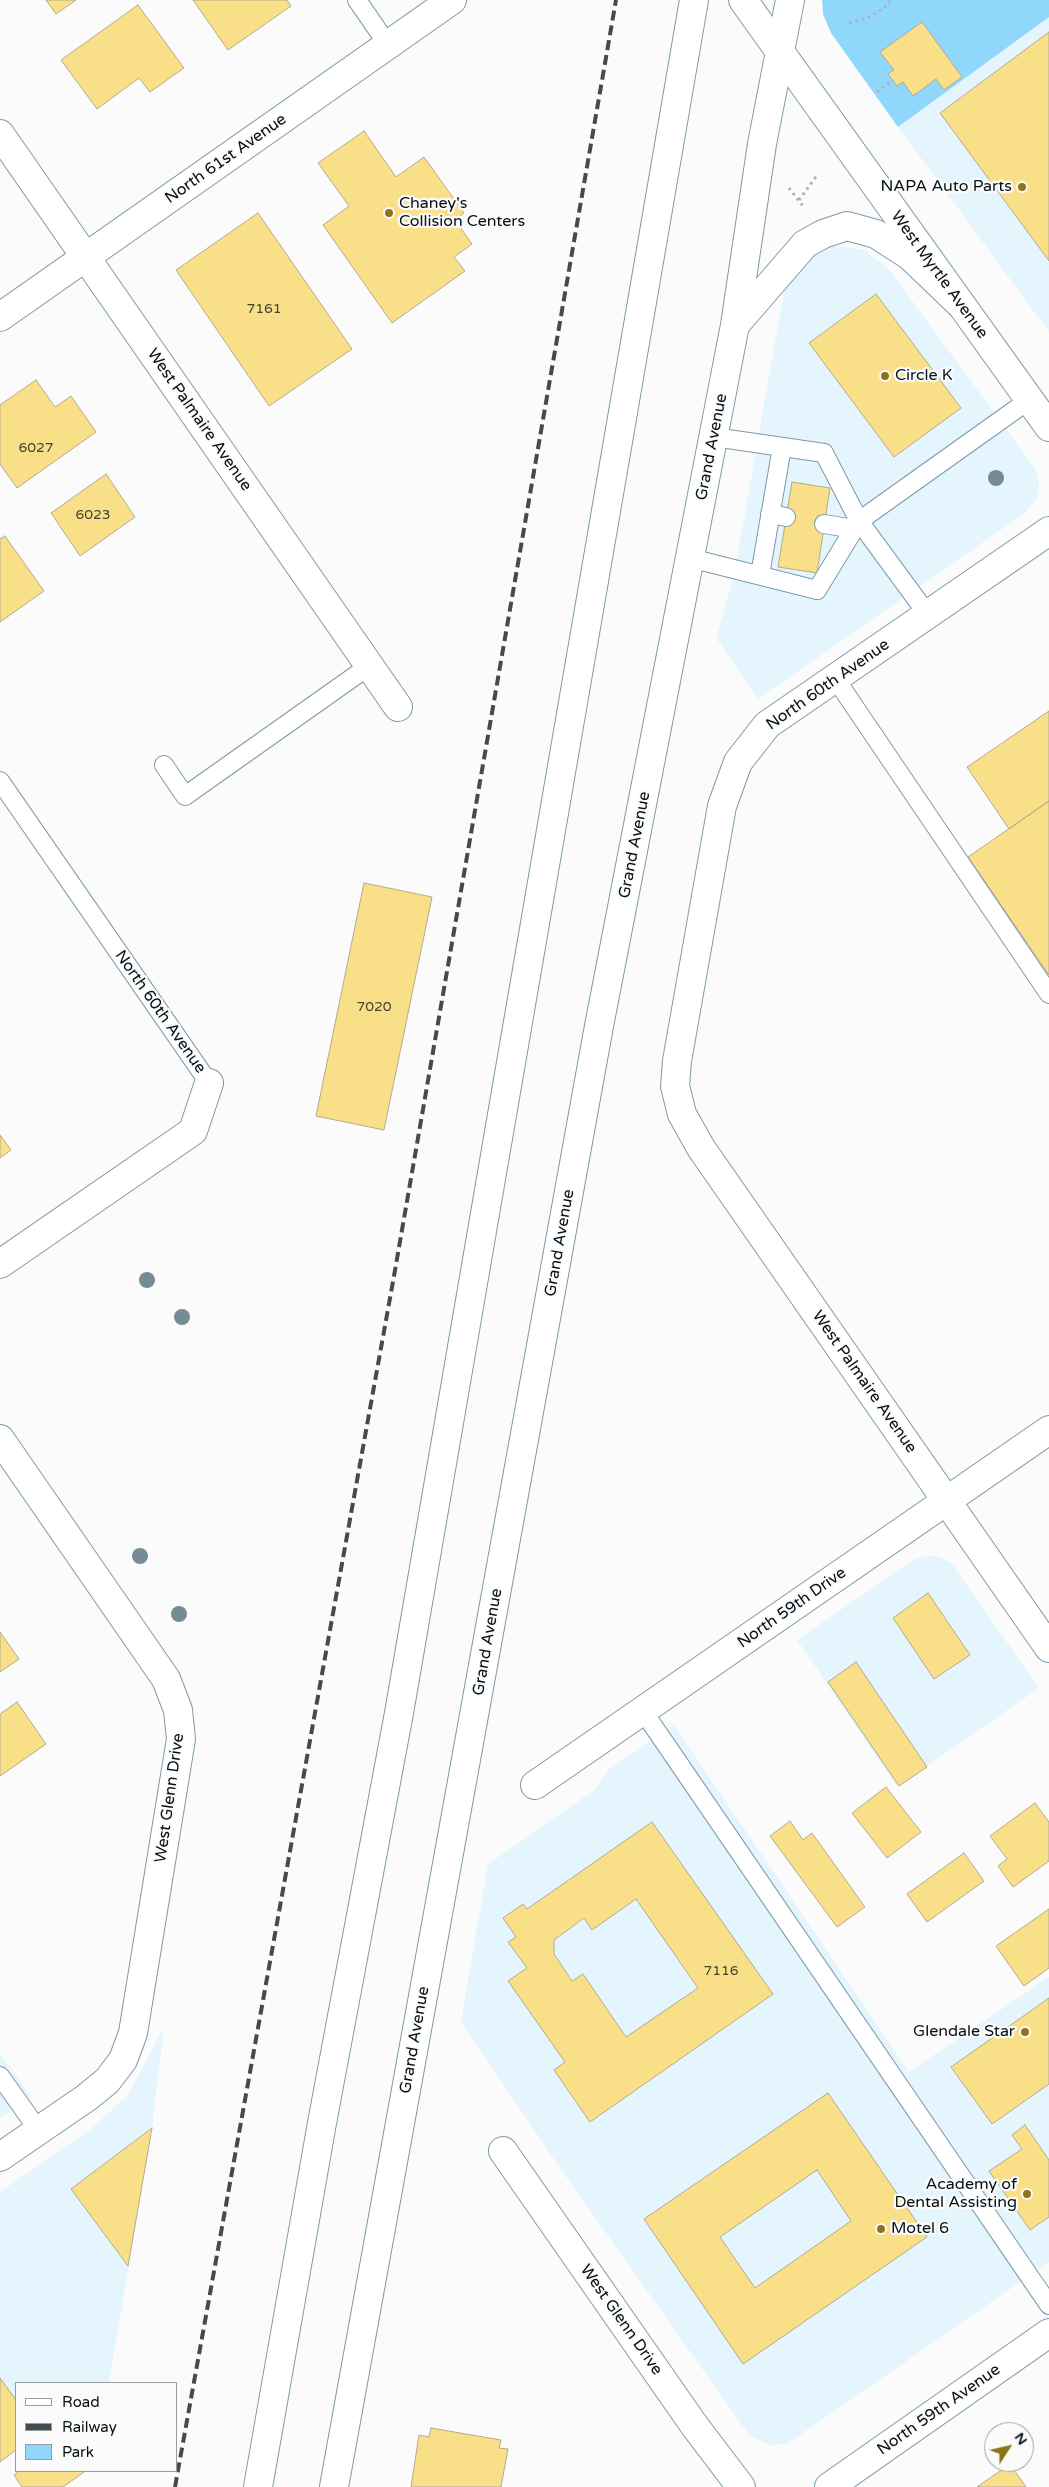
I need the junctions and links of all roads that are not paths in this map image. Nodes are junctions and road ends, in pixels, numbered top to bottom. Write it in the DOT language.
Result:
graph roads {
  1 [pos="357,0"];
  2 [pos="452,0"];
  3 [pos="694,0"];
  4 [pos="743,0"];
  5 [pos="790,0"];
  6 [pos="388,45"];
  7 [pos="780,52"];
  8 [pos="0,134"];
  9 [pos="86,258"];
  10 [pos="961,305"];
  11 [pos="0,317"];
  12 [pos="735,325"];
  13 [pos="1029,400"];
  14 [pos="1049,427"];
  15 [pos="714,437"];
  16 [pos="782,447"];
  17 [pos="824,524"];
  18 [pos="856,525"];
  19 [pos="1049,531"];
  20 [pos="690,558"];
  21 [pos="760,575"];
  22 [pos="928,615"];
  23 [pos="369,666"];
  24 [pos="835,678"];
  25 [pos="398,707"];
  26 [pos="164,765"];
  27 [pos="0,781"];
  28 [pos="1049,994"];
  29 [pos="209,1083"];
  30 [pos="682,1114"];
  31 [pos="0,1264"];
  32 [pos="1049,1430"];
  33 [pos="0,1439"];
  34 [pos="946,1500"];
  35 [pos="1049,1648"];
  36 [pos="643,1711"];
  37 [pos="535,1785"];
  38 [pos="0,2076"];
  39 [pos="39,2131"];
  40 [pos="503,2151"];
  41 [pos="0,2157"];
  42 [pos="1049,2305"];
  43 [pos="1049,2333"];
  44 [pos="258,2487"];
  45 [pos="334,2487"];
  46 [pos="741,2487"];
  47 [pos="829,2487"];
  1 -- 6 [label="lane"];
  2 -- 6 [label="main road, North 61st Avenue"];
  3 -- 44 [label="main road"];
  4 -- 7 [label="main road, West Myrtle Avenue"];
  5 -- 7 [label="main road, Grand Avenue"];
  6 -- 9 [label="main road, North 61st Avenue"];
  7 -- 10 [label="main road, West Myrtle Avenue"];
  7 -- 12 [label="main road, Grand Avenue"];
  8 -- 9 [label="main road, West Palmaire Avenue"];
  9 -- 11 [label="main road, North 61st Avenue"];
  9 -- 23 [label="main road, West Palmaire Avenue"];
  10 -- 12 [label="main road"];
  10 -- 13 [label="main road, West Myrtle Avenue"];
  12 -- 15 [label="main road, Grand Avenue"];
  13 -- 14 [label="main road, West Myrtle Avenue"];
  13 -- 18 [label="lane"];
  15 -- 16 [label="lane"];
  15 -- 20 [label="main road, Grand Avenue"];
  16 -- 18 [label="lane"];
  16 -- 21 [label="lane"];
  17 -- 18 [label="lane"];
  18 -- 21 [label="lane"];
  18 -- 22 [label="lane"];
  19 -- 22 [label="main road, North 60th Avenue"];
  20 -- 21 [label="lane"];
  20 -- 45 [label="main road, Grand Avenue"];
  22 -- 24 [label="main road, North 60th Avenue"];
  23 -- 25 [label="main road, West Palmaire Avenue"];
  23 -- 26 [label="lane"];
  24 -- 28 [label="lane"];
  24 -- 30 [label="main road, North 60th Avenue"];
  27 -- 29 [label="lane, North 60th Avenue"];
  29 -- 31 [label="main road, North 60th Avenue"];
  30 -- 34 [label="main road, West Palmaire Avenue"];
  32 -- 34 [label="main road, North 59th Drive"];
  33 -- 39 [label="main road, West Glenn Drive"];
  34 -- 35 [label="main road, West Palmaire Avenue"];
  34 -- 36 [label="main road, North 59th Drive"];
  36 -- 37 [label="main road, North 59th Drive"];
  36 -- 42 [label="lane"];
  38 -- 39 [label="lane"];
  39 -- 41 [label="main road"];
  40 -- 46 [label="main road, West Glenn Drive"];
  43 -- 47 [label="main road, North 59th Avenue"];
}
